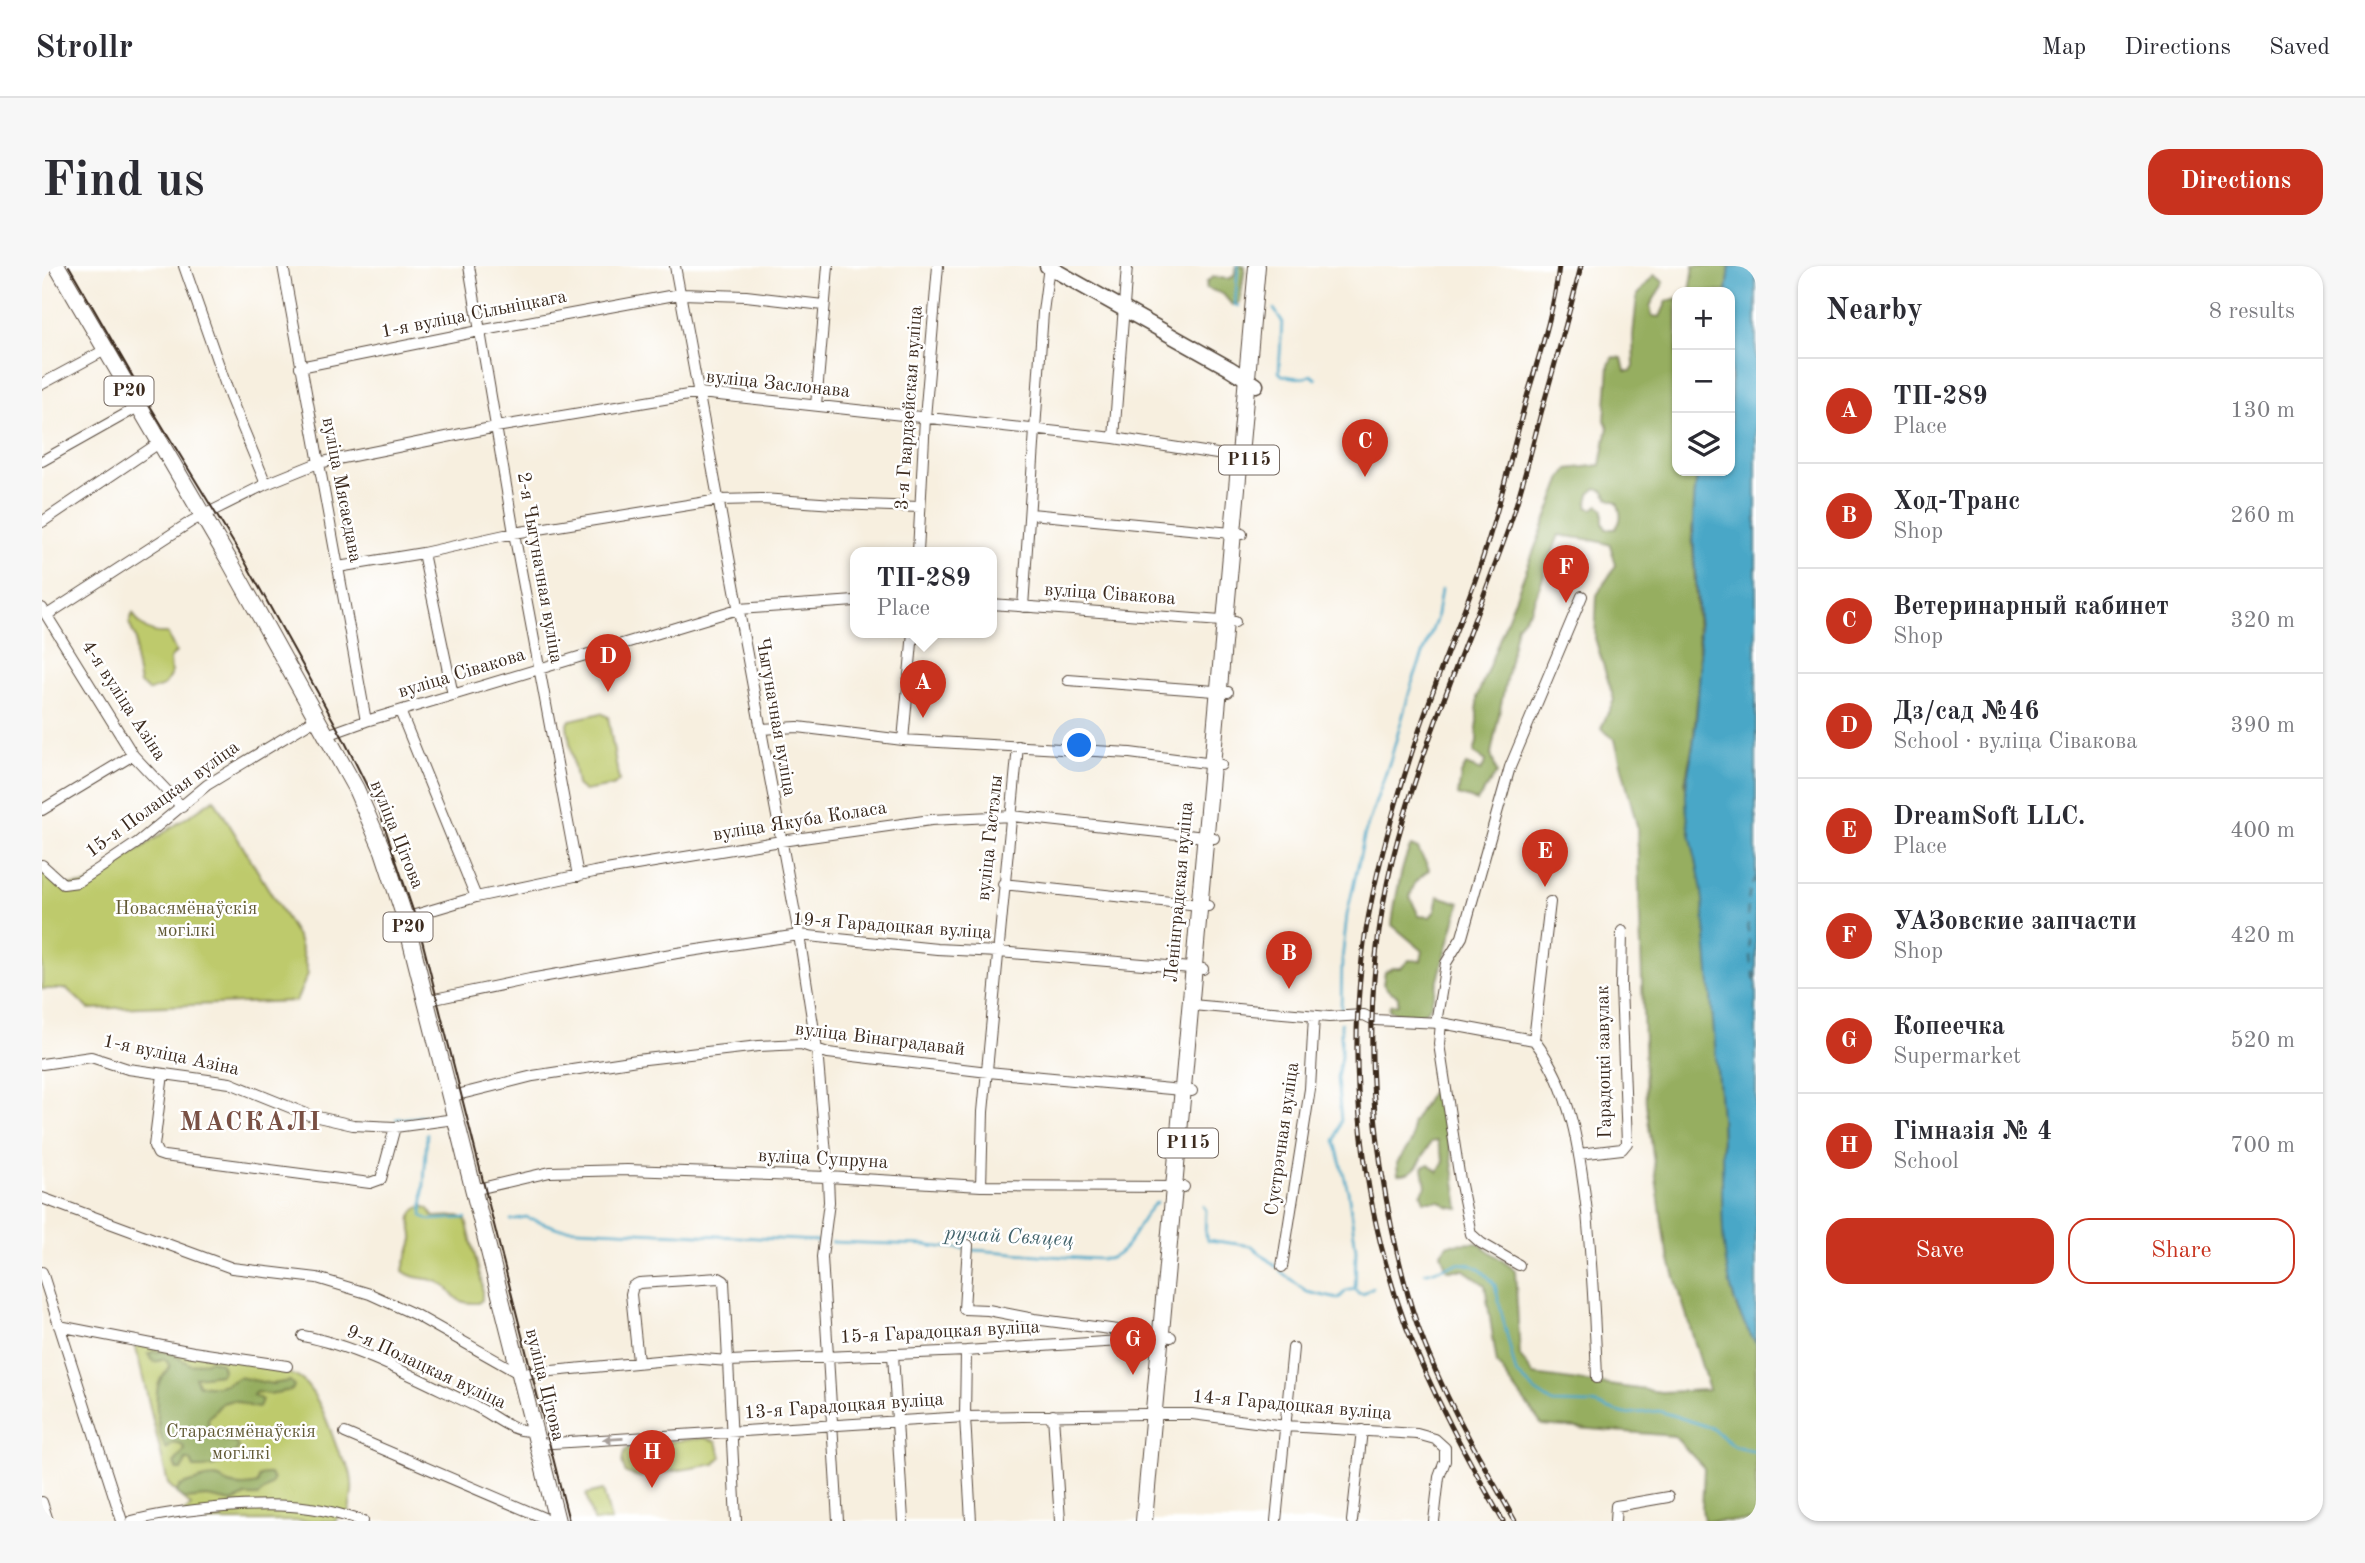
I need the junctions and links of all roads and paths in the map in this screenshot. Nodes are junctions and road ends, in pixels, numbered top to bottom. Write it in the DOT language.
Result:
graph roads {
  1 [pos="57,266"];
  2 [pos="184,266"];
  3 [pos="283,266"];
  4 [pos="469,266"];
  5 [pos="675,266"];
  6 [pos="828,266"];
  7 [pos="938,266"];
  8 [pos="1049,266"];
  9 [pos="1127,266"];
  10 [pos="1257,266"];
  11 [pos="1266,266"];
  12 [pos="680,294"];
  13 [pos="823,305"];
  14 [pos="1123,308"];
  15 [pos="479,331"];
  16 [pos="105,350"];
  17 [pos="300,368"];
  18 [pos="1251,383"];
  19 [pos="42,384"];
  20 [pos="699,393"];
  21 [pos="816,405"];
  22 [pos="138,407"];
  23 [pos="925,418"];
  24 [pos="496,427"];
  25 [pos="1036,431"];
  26 [pos="1114,438"];
  27 [pos="159,443"];
  28 [pos="1244,459"];
  29 [pos="42,461"];
  30 [pos="318,463"];
  31 [pos="265,484"];
  32 [pos="719,499"];
  33 [pos="920,507"];
  34 [pos="1031,514"];
  35 [pos="202,516"];
  36 [pos="42,522"];
  37 [pos="514,533"];
  38 [pos="1238,533"];
  39 [pos="918,547"];
  40 [pos="423,553"];
  41 [pos="338,567"];
  42 [pos="1582,596"];
  43 [pos="850,601"];
  44 [pos="997,605"];
  45 [pos="1023,607"];
  46 [pos="738,609"];
  47 [pos="43,610"];
  48 [pos="1230,622"];
  49 [pos="912,638"];
  50 [pos="540,668"];
  51 [pos="1068,680"];
  52 [pos="1224,692"];
  53 [pos="453,695"];
  54 [pos="400,711"];
  55 [pos="317,718"];
  56 [pos="366,721"];
  57 [pos="760,729"];
  58 [pos="327,735"];
  59 [pos="903,740"];
  60 [pos="1018,746"];
  61 [pos="133,755"];
  62 [pos="1217,765"];
  63 [pos="182,807"];
  64 [pos="42,810"];
  65 [pos="1012,816"];
  66 [pos="1210,838"];
  67 [pos="780,841"];
  68 [pos="42,865"];
  69 [pos="578,876"];
  70 [pos="1003,884"];
  71 [pos="476,897"];
  72 [pos="1550,902"];
  73 [pos="1204,905"];
  74 [pos="405,918"];
  75 [pos="1622,931"];
  76 [pos="799,935"];
  77 [pos="998,952"];
  78 [pos="1199,969"];
  79 [pos="425,1001"];
  80 [pos="1196,1006"];
  81 [pos="1314,1016"];
  82 [pos="1438,1023"];
  83 [pos="1534,1040"];
  84 [pos="817,1050"];
  85 [pos="42,1064"];
  86 [pos="988,1072"];
  87 [pos="163,1074"];
  88 [pos="1188,1091"];
  89 [pos="449,1097"];
  90 [pos="455,1119"];
  91 [pos="395,1126"];
  92 [pos="1580,1154"];
  93 [pos="828,1177"];
  94 [pos="981,1186"];
  95 [pos="1179,1186"];
  96 [pos="473,1190"];
  97 [pos="42,1198"];
  98 [pos="967,1250"];
  99 [pos="1519,1265"];
  100 [pos="1282,1267"];
  101 [pos="42,1272"];
  102 [pos="59,1326"];
  103 [pos="303,1336"];
  104 [pos="1166,1336"];
  105 [pos="1293,1348"];
  106 [pos="966,1351"];
  107 [pos="893,1354"];
  108 [pos="828,1356"];
  109 [pos="638,1361"];
  110 [pos="729,1361"];
  111 [pos="287,1366"];
  112 [pos="520,1374"];
  113 [pos="1597,1378"];
  114 [pos="1159,1414"];
  115 [pos="1053,1415"];
  116 [pos="965,1417"];
  117 [pos="896,1421"];
  118 [pos="832,1424"];
  119 [pos="1286,1426"];
  120 [pos="1362,1430"];
  121 [pos="345,1433"];
  122 [pos="730,1433"];
  123 [pos="536,1437"];
  124 [pos="1668,1497"];
  125 [pos="42,1502"];
  126 [pos="48,1521"];
  127 [pos="122,1521"];
  128 [pos="132,1521"];
  129 [pos="363,1521"];
  130 [pos="554,1521"];
  131 [pos="736,1521"];
  132 [pos="838,1521"];
  133 [pos="903,1521"];
  134 [pos="971,1521"];
  135 [pos="1060,1521"];
  136 [pos="1144,1521"];
  137 [pos="1155,1521"];
  138 [pos="1276,1521"];
  139 [pos="1352,1521"];
  140 [pos="1434,1521"];
  141 [pos="1615,1521"];
  1 -- 16 [label="main road, вуліца Цітова / Р20"];
  2 -- 31 [label="street"];
  3 -- 17 [label="street, вуліца Мясаедава"];
  4 -- 15 [label="street, 2-я Чыгуначная вуліца"];
  5 -- 12 [label="street, Чыгуначная вуліца"];
  6 -- 13 [label="street"];
  7 -- 23 [label="street, 3-я Гвардзейская вуліца"];
  8 -- 14 [label="main road"];
  8 -- 25 [label="street"];
  9 -- 14 [label="street"];
  10 -- 18 [label="main road, Ленінградская вуліца / Р115"];
  11 -- 18 [label="main road, Ленінградская вуліца / Р115"];
  12 -- 13 [label="street, 1-я вуліца Сільніцкага"];
  12 -- 15 [label="street, 1-я вуліца Сільніцкага"];
  12 -- 20 [label="street, Чыгуначная вуліца"];
  13 -- 21 [label="street"];
  14 -- 18 [label="main road"];
  14 -- 26 [label="street"];
  15 -- 17 [label="street, 1-я вуліца Сільніцкага"];
  15 -- 24 [label="street, 2-я Чыгуначная вуліца"];
  16 -- 19 [label="street"];
  16 -- 22 [label="main road, вуліца Цітова / Р20"];
  17 -- 30 [label="street, вуліца Мясаедава"];
  18 -- 28 [label="main road, Ленінградская вуліца / Р115"];
  20 -- 21 [label="street, вуліца Заслонава"];
  20 -- 24 [label="street, вуліца Заслонава"];
  20 -- 32 [label="street, Чыгуначная вуліца"];
  21 -- 23 [label="street, вуліца Заслонава"];
  22 -- 27 [label="main road, вуліца Цітова / Р20"];
  22 -- 29 [label="street"];
  23 -- 25 [label="street, вуліца Заслонава"];
  23 -- 33 [label="street, 3-я Гвардзейская вуліца"];
  24 -- 30 [label="street, вуліца Заслонава"];
  24 -- 37 [label="street, 2-я Чыгуначная вуліца"];
  25 -- 26 [label="street, вуліца Заслонава"];
  25 -- 34 [label="street"];
  26 -- 28 [label="street, вуліца Заслонава"];
  27 -- 35 [label="main road, вуліца Цітова / Р20"];
  27 -- 36 [label="street"];
  28 -- 38 [label="main road, Ленінградская вуліца / Р115"];
  30 -- 31 [label="street, вуліца Заслонава"];
  30 -- 41 [label="street, вуліца Мясаедава"];
  31 -- 35 [label="street, вуліца Заслонава"];
  32 -- 33 [label="street"];
  32 -- 37 [label="street"];
  32 -- 46 [label="street, Чыгуначная вуліца"];
  33 -- 39 [label="street, 3-я Гвардзейская вуліца"];
  34 -- 38 [label="street"];
  34 -- 45 [label="street"];
  35 -- 47 [label="street, вуліца Заслонава"];
  35 -- 55 [label="main road, вуліца Цітова / Р20"];
  37 -- 40 [label="street"];
  37 -- 50 [label="street, 2-я Чыгуначная вуліца"];
  38 -- 48 [label="main road, Ленінградская вуліца / Р115"];
  40 -- 41 [label="street"];
  40 -- 53 [label="street"];
  41 -- 56 [label="street, вуліца Мясаедава"];
  42 -- 82 [label="street"];
  43 -- 46 [label="street, вуліца Сівакова"];
  44 -- 45 [label="street, вуліца Сівакова"];
  45 -- 48 [label="street, вуліца Сівакова"];
  46 -- 50 [label="street, вуліца Сівакова"];
  46 -- 57 [label="street, Чыгуначная вуліца"];
  47 -- 61 [label="street, 4-я вуліца Азіна"];
  48 -- 52 [label="main road, Ленінградская вуліца / Р115"];
  49 -- 59 [label="street"];
  50 -- 53 [label="street, вуліца Сівакова"];
  50 -- 69 [label="street, 2-я Чыгуначная вуліца"];
  51 -- 52 [label="street"];
  52 -- 62 [label="main road, Ленінградская вуліца / Р115"];
  53 -- 54 [label="street, вуліца Сівакова"];
  54 -- 56 [label="street, вуліца Сівакова"];
  54 -- 71 [label="street"];
  55 -- 58 [label="main road, вуліца Цітова / Р20"];
  55 -- 63 [label="street, 15-я Полацкая вуліца"];
  56 -- 58 [label="street, вуліца Сівакова"];
  57 -- 59 [label="street"];
  57 -- 67 [label="street, Чыгуначная вуліца"];
  58 -- 74 [label="main road, вуліца Цітова / Р20"];
  59 -- 60 [label="street"];
  60 -- 62 [label="street"];
  60 -- 65 [label="street, вуліца Гастэлы"];
  61 -- 63 [label="street, 4-я вуліца Азіна"];
  61 -- 64 [label="street"];
  62 -- 66 [label="main road, Ленінградская вуліца / Р115"];
  63 -- 68 [label="street, 15-я Полацкая вуліца"];
  65 -- 66 [label="street, вуліца Якуба Коласа"];
  65 -- 67 [label="street, вуліца Якуба Коласа"];
  65 -- 70 [label="street, вуліца Гастэлы"];
  66 -- 73 [label="main road, Ленінградская вуліца / Р115"];
  67 -- 69 [label="street, вуліца Якуба Коласа"];
  67 -- 76 [label="street, Чыгуначная вуліца"];
  69 -- 71 [label="street, вуліца Якуба Коласа"];
  70 -- 73 [label="street"];
  70 -- 77 [label="street, вуліца Гастэлы"];
  71 -- 74 [label="street, вуліца Якуба Коласа"];
  72 -- 83 [label="street"];
  73 -- 78 [label="main road, Ленінградская вуліца / Р115"];
  74 -- 79 [label="main road, вуліца Цітова / Р20"];
  75 -- 92 [label="street, Гарадоцкі завулак"];
  76 -- 77 [label="street, 19-я Гарадоцкая вуліца"];
  76 -- 79 [label="street, 19-я Гарадоцкая вуліца"];
  76 -- 84 [label="street, Чыгуначная вуліца"];
  77 -- 78 [label="street, 19-я Гарадоцкая вуліца"];
  77 -- 86 [label="street, вуліца Гастэлы"];
  78 -- 80 [label="main road, Ленінградская вуліца / Р115"];
  79 -- 89 [label="main road, вуліца Цітова / Р20"];
  80 -- 81 [label="street"];
  80 -- 88 [label="main road, Ленінградская вуліца / Р115"];
  81 -- 82 [label="street"];
  81 -- 100 [label="street, Сустрэчная вуліца"];
  82 -- 83 [label="street"];
  82 -- 99 [label="street"];
  83 -- 92 [label="street"];
  84 -- 86 [label="street, вуліца Вінаградавай"];
  84 -- 89 [label="street, вуліца Вінаградавай"];
  84 -- 93 [label="street, Чыгуначная вуліца"];
  85 -- 87 [label="street, 1-я вуліца Азіна"];
  86 -- 88 [label="street, вуліца Вінаградавай"];
  86 -- 94 [label="street, вуліца Гастэлы"];
  87 -- 91 [label="street, 1-я вуліца Азіна"];
  87 -- 91 [label="street"];
  88 -- 95 [label="main road, Ленінградская вуліца / Р115"];
  89 -- 90 [label="main road, вуліца Цітова / Р20"];
  90 -- 91 [label="street, 1-я вуліца Азіна"];
  90 -- 96 [label="main road, вуліца Цітова / Р20"];
  92 -- 113 [label="street"];
  93 -- 94 [label="street, вуліца Супруна"];
  93 -- 96 [label="street, вуліца Супруна"];
  93 -- 108 [label="street, Чыгуначная вуліца"];
  94 -- 95 [label="street, вуліца Супруна"];
  95 -- 104 [label="main road, Ленінградская вуліца / Р115"];
  96 -- 112 [label="main road, вуліца Цітова / Р20"];
  97 -- 112 [label="street"];
  98 -- 104 [label="street, 15-я Гарадоцкая вуліца"];
  101 -- 102 [label="street"];
  102 -- 111 [label="street"];
  102 -- 127 [label="street"];
  103 -- 123 [label="street, 9-я Полацкая вуліца"];
  104 -- 106 [label="street, 15-я Гарадоцкая вуліца"];
  104 -- 114 [label="main road, Ленінградская вуліца / Р115"];
  105 -- 119 [label="street"];
  106 -- 107 [label="street, 15-я Гарадоцкая вуліца"];
  106 -- 116 [label="street"];
  107 -- 108 [label="street, 15-я Гарадоцкая вуліца"];
  107 -- 117 [label="street"];
  108 -- 110 [label="street, 15-я Гарадоцкая вуліца"];
  108 -- 118 [label="street, Чыгуначная вуліца"];
  109 -- 110 [label="street, 15-я Гарадоцкая вуліца"];
  109 -- 110 [label="street"];
  109 -- 112 [label="street, 15-я Гарадоцкая вуліца"];
  110 -- 122 [label="street"];
  112 -- 123 [label="main road, вуліца Цітова / Р20"];
  114 -- 115 [label="street, 13-я Гарадоцкая вуліца"];
  114 -- 119 [label="street, 14-я Гарадоцкая вуліца"];
  114 -- 136 [label="main road, Ленінградская вуліца / Р115"];
  114 -- 137 [label="main road, Ленінградская вуліца / Р115"];
  115 -- 116 [label="street, 13-я Гарадоцкая вуліца"];
  115 -- 135 [label="street"];
  116 -- 117 [label="street, 13-я Гарадоцкая вуліца"];
  116 -- 134 [label="street"];
  117 -- 118 [label="street, 13-я Гарадоцкая вуліца"];
  117 -- 133 [label="street"];
  118 -- 122 [label="street, 13-я Гарадоцкая вуліца"];
  118 -- 132 [label="street, Чыгуначная вуліца"];
  119 -- 120 [label="street, 14-я Гарадоцкая вуліца"];
  119 -- 138 [label="street"];
  120 -- 139 [label="street"];
  120 -- 140 [label="street, 14-я Гарадоцкая вуліца"];
  121 -- 130 [label="street"];
  122 -- 123 [label="street, 13-я Гарадоцкая вуліца, one-way"];
  122 -- 131 [label="street"];
  123 -- 130 [label="main road, вуліца Цітова / Р20"];
  124 -- 141 [label="street"];
  125 -- 126 [label="street"];
  128 -- 129 [label="street"];
}
